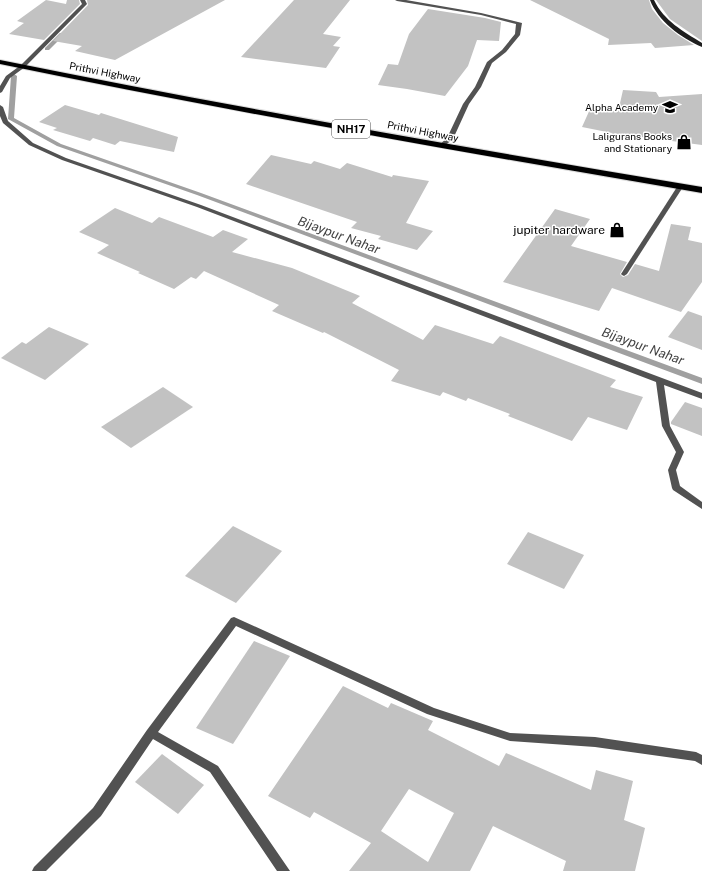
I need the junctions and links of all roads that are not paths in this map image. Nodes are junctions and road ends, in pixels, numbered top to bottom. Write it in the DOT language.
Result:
graph roads {
  1 [pos="82,0"];
  2 [pos="397,0"];
  3 [pos="652,0"];
  4 [pos="702,45"];
  5 [pos="0,62"];
  6 [pos="23,66"];
  7 [pos="0,91"];
  8 [pos="0,107"];
  9 [pos="441,146"];
  10 [pos="680,187"];
  11 [pos="702,190"];
  12 [pos="624,274"];
  13 [pos="660,380"];
  14 [pos="702,396"];
  15 [pos="702,506"];
  16 [pos="151,732"];
  17 [pos="702,760"];
  18 [pos="38,871"];
  19 [pos="284,871"];
  1 -- 6 [label="street"];
  2 -- 9 [label="street"];
  3 -- 4 [label="main road"];
  5 -- 6 [label="highway, Prithvi Highway / NH17"];
  6 -- 7 [label="street"];
  6 -- 9 [label="highway, Prithvi Highway / NH17"];
  8 -- 13 [label="street"];
  9 -- 10 [label="highway, Prithvi Highway / NH17"];
  10 -- 11 [label="highway, Prithvi Highway / NH17"];
  10 -- 12 [label="street"];
  13 -- 14 [label="street"];
  13 -- 15 [label="street"];
  16 -- 17 [label="street"];
  16 -- 18 [label="street"];
  16 -- 19 [label="street"];
}
